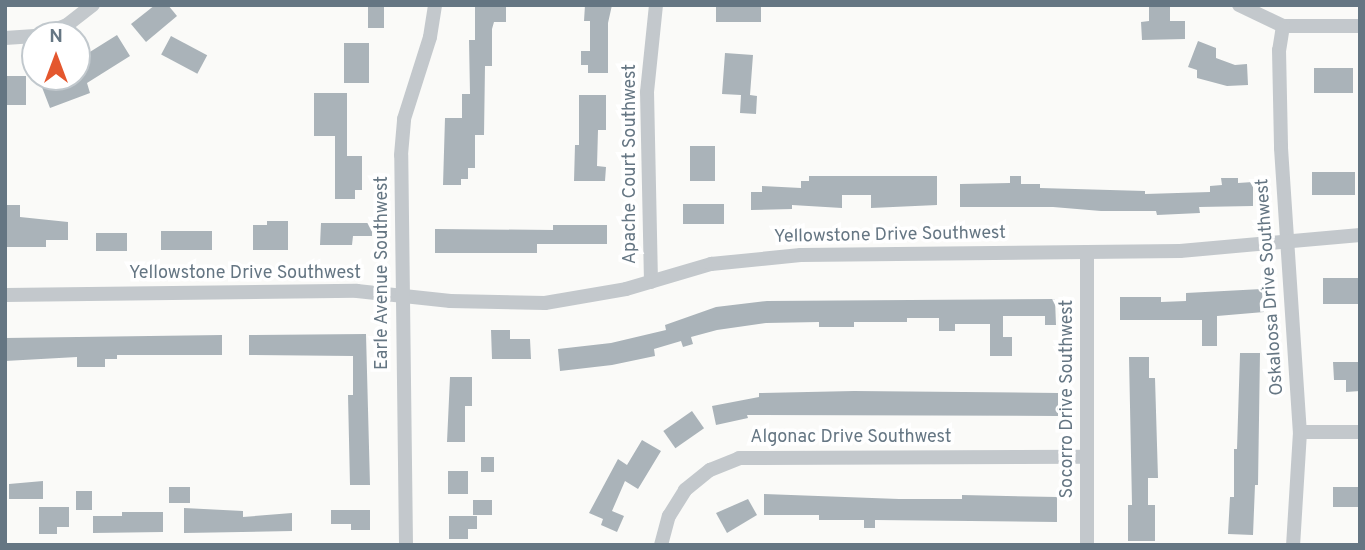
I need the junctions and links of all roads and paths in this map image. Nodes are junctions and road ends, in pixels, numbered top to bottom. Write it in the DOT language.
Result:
graph roads {
  1 [pos="93,5"];
  2 [pos="435,5"];
  3 [pos="656,5"];
  4 [pos="1239,5"];
  5 [pos="72,21"];
  6 [pos="1283,26"];
  7 [pos="1360,26"];
  8 [pos="1360,235"];
  9 [pos="1287,240"];
  10 [pos="1087,253"];
  11 [pos="651,282"];
  12 [pos="5,295"];
  13 [pos="401,298"];
  14 [pos="1300,432"];
  15 [pos="1360,432"];
  16 [pos="1087,457"];
  17 [pos="406,545"];
  18 [pos="661,545"];
  19 [pos="1087,545"];
  20 [pos="1293,545"];
  1 -- 5 [label="street"];
  2 -- 13 [label="street, Earle Avenue Southwest"];
  3 -- 11 [label="street, Apache Court Southwest"];
  4 -- 6 [label="street"];
  6 -- 7 [label="street"];
  6 -- 9 [label="street, Oskaloosa Drive Southwest"];
  8 -- 9 [label="street, Yellowstone Drive Southwest"];
  9 -- 10 [label="street, Yellowstone Drive Southwest"];
  9 -- 14 [label="street, Oskaloosa Drive Southwest"];
  10 -- 11 [label="street, Yellowstone Drive Southwest"];
  10 -- 16 [label="street, Socorro Drive Southwest"];
  11 -- 13 [label="street, Yellowstone Drive Southwest"];
  12 -- 13 [label="street, Yellowstone Drive Southwest"];
  13 -- 17 [label="street, Earle Avenue Southwest"];
  14 -- 15 [label="street"];
  14 -- 20 [label="street, Oskaloosa Drive Southwest"];
  16 -- 18 [label="street, Algonac Drive Southwest"];
  16 -- 19 [label="street, Socorro Drive Southwest"];
}
